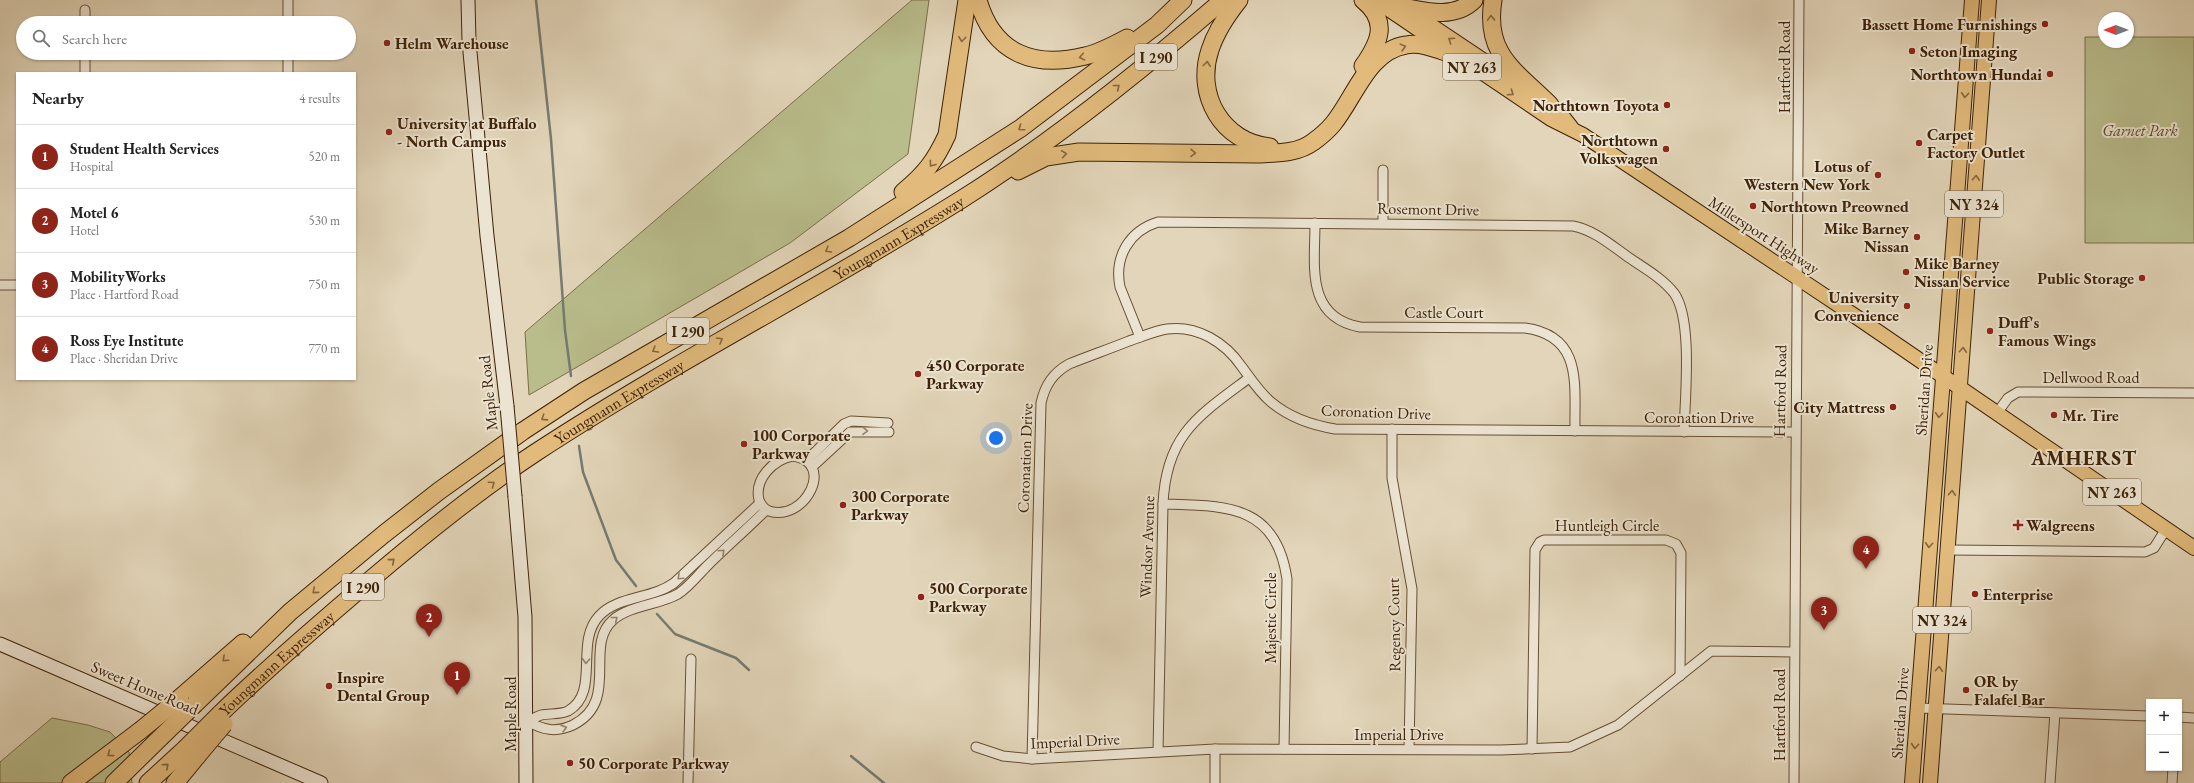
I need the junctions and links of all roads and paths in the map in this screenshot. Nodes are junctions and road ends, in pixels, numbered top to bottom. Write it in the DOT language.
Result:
graph roads {
  1 [pos="288,0"];
  2 [pos="468,0"];
  3 [pos="967,0"];
  4 [pos="978,0"];
  5 [pos="1182,0"];
  6 [pos="1223,0"];
  7 [pos="1239,0"];
  8 [pos="1363,0"];
  9 [pos="1375,0"];
  10 [pos="1474,0"];
  11 [pos="1493,0"];
  12 [pos="1799,0"];
  13 [pos="1972,0"];
  14 [pos="1989,0"];
  15 [pos="1398,4"];
  16 [pos="85,10"];
  17 [pos="85,16"];
  18 [pos="288,16"];
  19 [pos="1157,25"];
  20 [pos="1454,56"];
  21 [pos="85,60"];
  22 [pos="288,60"];
  23 [pos="85,72"];
  24 [pos="288,72"];
  25 [pos="1550,105"];
  26 [pos="1573,128"];
  27 [pos="1383,170"];
  28 [pos="964,198"];
  29 [pos="1315,223"];
  30 [pos="1383,223"];
  31 [pos="849,238"];
  32 [pos="1797,277"];
  33 [pos="0,285"];
  34 [pos="16,285"];
  35 [pos="1140,337"];
  36 [pos="1942,376"];
  37 [pos="1249,378"];
  38 [pos="1960,388"];
  39 [pos="2194,393"];
  40 [pos="1997,413"];
  41 [pos="888,428"];
  42 [pos="1392,429"];
  43 [pos="1575,431"];
  44 [pos="1684,432"];
  45 [pos="1795,432"];
  46 [pos="810,464"];
  47 [pos="1163,504"];
  48 [pos="763,506"];
  49 [pos="2166,529"];
  50 [pos="2194,548"];
  51 [pos="1948,550"];
  52 [pos="638,598"];
  53 [pos="641,608"];
  54 [pos="0,644"];
  55 [pos="1794,652"];
  56 [pos="690,659"];
  57 [pos="1680,676"];
  58 [pos="188,701"];
  59 [pos="1918,708"];
  60 [pos="1936,708"];
  61 [pos="2055,712"];
  62 [pos="2146,716"];
  63 [pos="2182,717"];
  64 [pos="2194,718"];
  65 [pos="527,721"];
  66 [pos="976,747"];
  67 [pos="1216,749"];
  68 [pos="1284,749"];
  69 [pos="1408,749"];
  70 [pos="1532,749"];
  71 [pos="191,752"];
  72 [pos="1158,752"];
  73 [pos="1032,758"];
  74 [pos="2173,771"];
  75 [pos="71,783"];
  76 [pos="114,783"];
  77 [pos="148,783"];
  78 [pos="175,783"];
  79 [pos="321,783"];
  80 [pos="526,783"];
  81 [pos="688,783"];
  82 [pos="1215,783"];
  83 [pos="1794,783"];
  84 [pos="1912,783"];
  85 [pos="1930,783"];
  86 [pos="2050,783"];
  87 [pos="2172,783"];
  1 -- 18 [label="street"];
  2 -- 65 [label="main road, Maple Road, bridge"];
  3 -- 31 [label="highway, one-way"];
  19 -- 4 [label="highway, one-way"];
  5 -- 19 [label="highway, Youngmann Expressway / I 290"];
  28 -- 6 [label="highway, Youngmann Expressway / I 290, one-way"];
  8 -- 7 [label="highway, one-way"];
  9 -- 20 [label="main road, Millersport Highway / NY 263"];
  10 -- 15 [label="highway"];
  25 -- 11 [label="highway, one-way"];
  12 -- 32 [label="street, Hartford Road"];
  13 -- 36 [label="main road, Sheridan Drive / NY 324, one-way"];
  38 -- 14 [label="main road, NY 324, one-way"];
  25 -- 15 [label="main road, Millersport Highway / NY 263, one-way"];
  16 -- 17 [label="street"];
  19 -- 31 [label="highway, Youngmann Expressway / I 290, one-way"];
  20 -- 26 [label="main road, Millersport Highway / NY 263, one-way"];
  28 -- 20 [label="highway, one-way"];
  21 -- 23 [label="street"];
  22 -- 24 [label="street"];
  25 -- 26 [label="main road, Millersport Highway / NY 263"];
  26 -- 32 [label="main road, Millersport Highway / NY 263"];
  27 -- 30 [label="street"];
  71 -- 28 [label="highway, Youngmann Expressway / I 290, one-way, bridge"];
  29 -- 30 [label="street, Rosemont Drive"];
  29 -- 35 [label="street, Rosemont Drive"];
  29 -- 43 [label="street, Castle Court"];
  30 -- 44 [label="street, Rosemont Drive"];
  31 -- 58 [label="highway, Youngmann Expressway / I 290, one-way"];
  32 -- 36 [label="main road, Millersport Highway / NY 263"];
  32 -- 45 [label="street, Hartford Road"];
  33 -- 34 [label="street"];
  35 -- 37 [label="street, Coronation Drive"];
  35 -- 73 [label="street, Coronation Drive"];
  36 -- 38 [label="main road, Millersport Highway / NY 263"];
  36 -- 59 [label="main road, Sheridan Drive / NY 324, one-way"];
  37 -- 42 [label="street, Coronation Drive"];
  37 -- 47 [label="street, Windsor Avenue"];
  38 -- 40 [label="main road, Millersport Highway / NY 263"];
  51 -- 38 [label="main road, NY 324, one-way"];
  39 -- 40 [label="street, Dellwood Road"];
  40 -- 49 [label="main road, Millersport Highway / NY 263"];
  41 -- 46 [label="street"];
  42 -- 43 [label="street, Coronation Drive"];
  42 -- 69 [label="street, Regency Court"];
  43 -- 44 [label="street, Coronation Drive"];
  44 -- 45 [label="street, Coronation Drive"];
  45 -- 55 [label="street, Hartford Road"];
  46 -- 48 [label="street"];
  46 -- 48 [label="street"];
  47 -- 68 [label="street, Majestic Circle"];
  47 -- 72 [label="street, Windsor Avenue"];
  48 -- 52 [label="street, one-way"];
  53 -- 48 [label="street, one-way"];
  49 -- 50 [label="main road, Millersport Highway / NY 263"];
  49 -- 51 [label="street"];
  60 -- 51 [label="main road, NY 324, one-way"];
  52 -- 53 [label="street"];
  52 -- 65 [label="street, one-way"];
  65 -- 53 [label="street, one-way"];
  54 -- 79 [label="main road, Sweet Home Road"];
  55 -- 57 [label="street, Imperial Drive"];
  55 -- 83 [label="street, Hartford Road"];
  56 -- 81 [label="street"];
  57 -- 70 [label="street, Imperial Drive"];
  57 -- 70 [label="street, Huntleigh Circle"];
  58 -- 75 [label="highway, one-way, bridge"];
  58 -- 76 [label="highway, Youngmann Expressway, bridge"];
  59 -- 60 [label="street"];
  59 -- 84 [label="main road, Sheridan Drive / NY 324, one-way"];
  60 -- 61 [label="street"];
  60 -- 85 [label="main road, NY 324"];
  61 -- 62 [label="street"];
  61 -- 86 [label="street"];
  63 -- 64 [label="street"];
  65 -- 80 [label="main road, Maple Road"];
  66 -- 73 [label="street, Imperial Drive"];
  67 -- 68 [label="street, Imperial Drive"];
  67 -- 72 [label="street, Imperial Drive"];
  67 -- 82 [label="street"];
  68 -- 69 [label="street, Imperial Drive"];
  69 -- 70 [label="street, Imperial Drive"];
  77 -- 71 [label="highway, Youngmann Expressway / I 290, one-way"];
  71 -- 78 [label="highway"];
  72 -- 73 [label="street, Imperial Drive"];
  74 -- 87 [label="street"];
}
